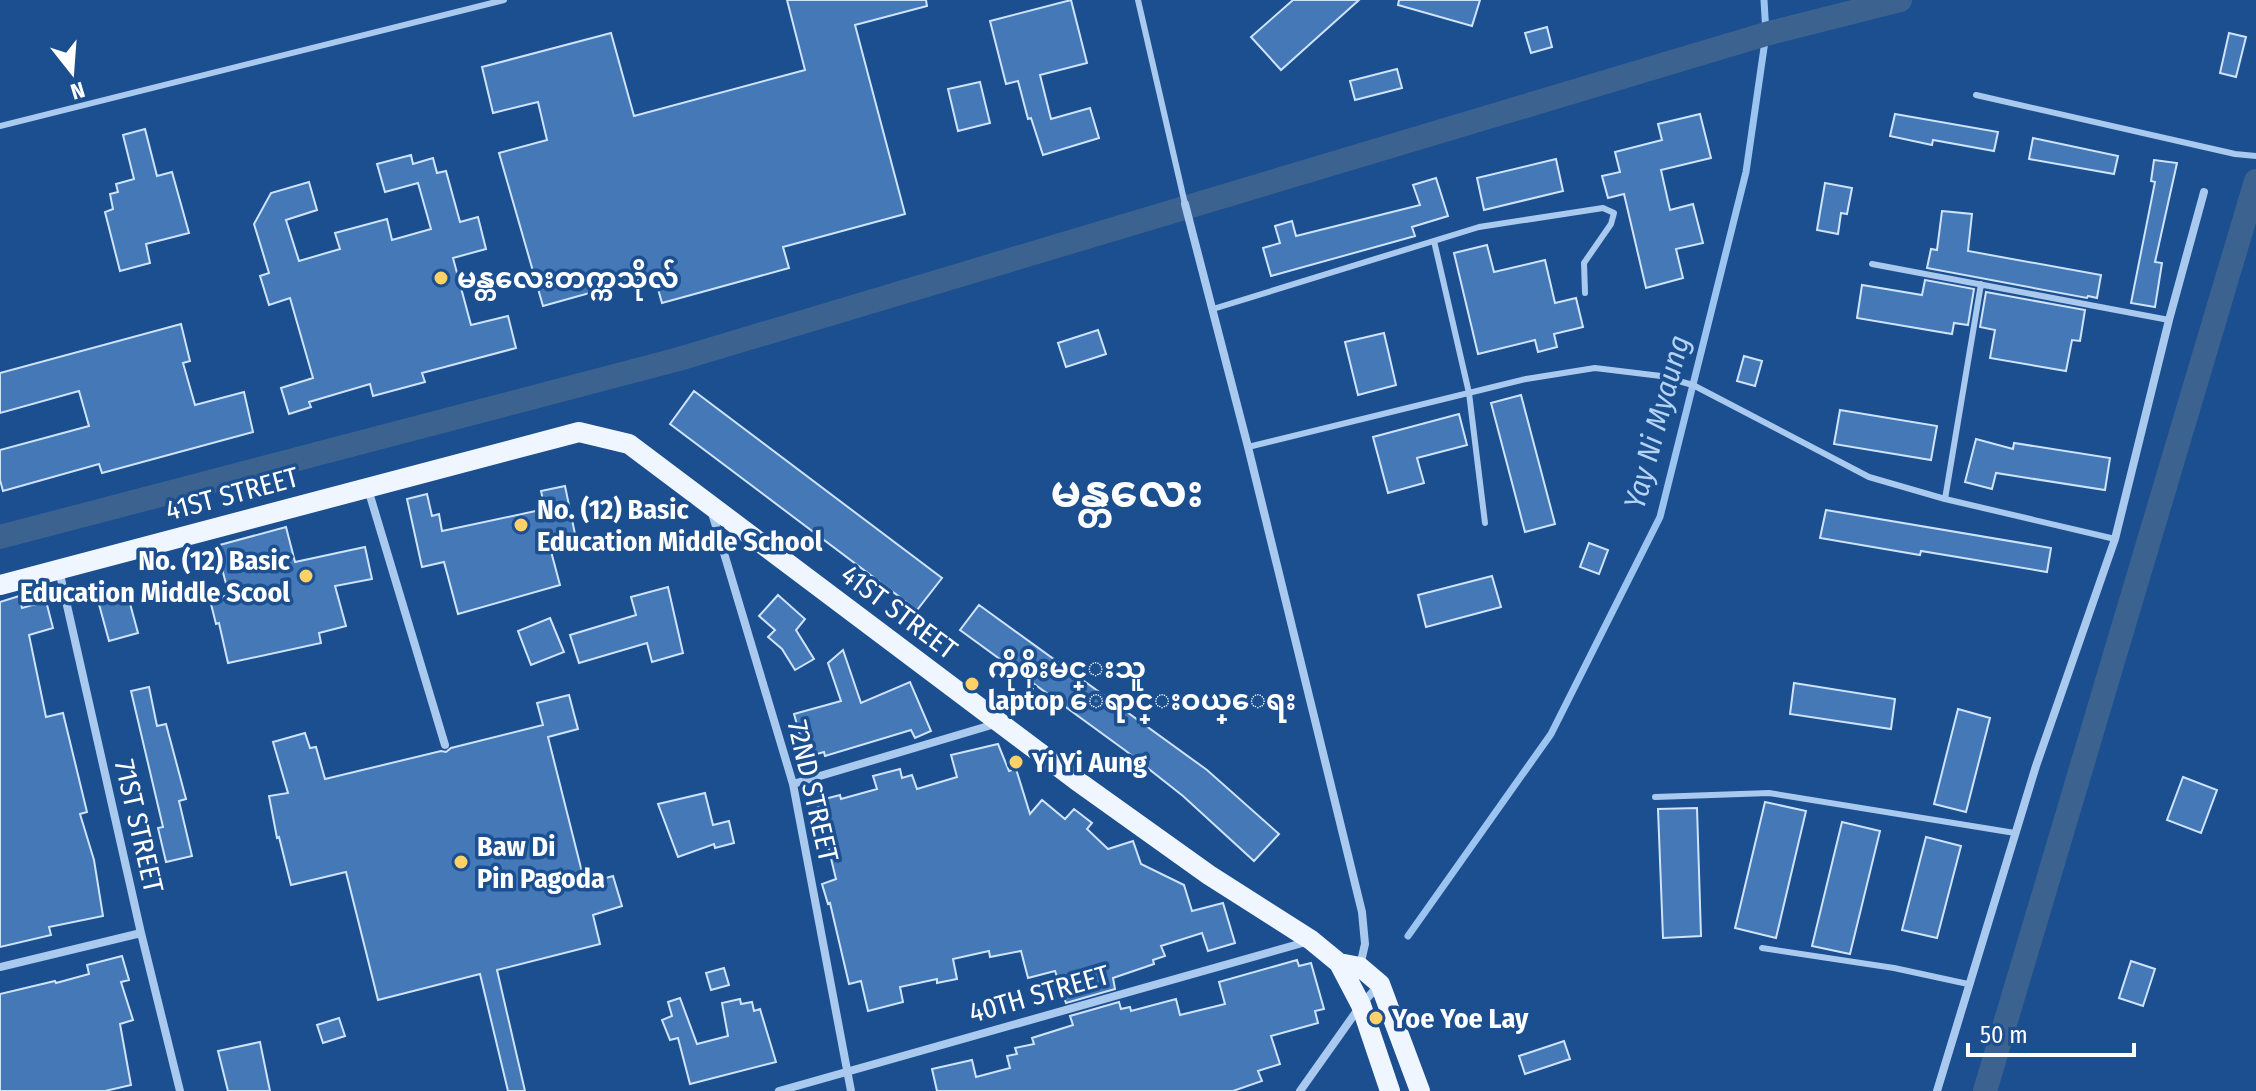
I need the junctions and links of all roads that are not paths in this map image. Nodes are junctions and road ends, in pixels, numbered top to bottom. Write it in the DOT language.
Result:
graph roads {
  1 [pos="504,0"];
  2 [pos="1138,0"];
  3 [pos="490,2"];
  4 [pos="1976,95"];
  5 [pos="0,126"];
  6 [pos="2256,156"];
  7 [pos="2204,192"];
  8 [pos="1185,204"];
  9 [pos="1434,241"];
  10 [pos="1872,264"];
  11 [pos="1981,284"];
  12 [pos="1585,293"];
  13 [pos="1213,309"];
  14 [pos="2169,320"];
  15 [pos="1469,393"];
  16 [pos="1248,447"];
  17 [pos="368,487"];
  18 [pos="1945,499"];
  19 [pos="710,506"];
  20 [pos="1485,523"];
  21 [pos="2115,539"];
  22 [pos="58,569"];
  23 [pos="0,585"];
  24 [pos="1000,722"];
  25 [pos="445,745"];
  26 [pos="793,784"];
  27 [pos="1655,797"];
  28 [pos="2015,833"];
  29 [pos="141,933"];
  30 [pos="1311,940"];
  31 [pos="1762,948"];
  32 [pos="1339,963"];
  33 [pos="0,967"];
  34 [pos="1360,967"];
  35 [pos="1380,984"];
  36 [pos="1968,984"];
  37 [pos="1361,1005"];
  38 [pos="848,1072"];
  39 [pos="1415,1090"];
  40 [pos="180,1091"];
  41 [pos="779,1091"];
  42 [pos="851,1091"];
  43 [pos="1300,1091"];
  44 [pos="1390,1091"];
  45 [pos="1937,1091"];
  1 -- 3 [label="lane"];
  2 -- 8 [label="lane"];
  3 -- 5 [label="lane"];
  4 -- 6 [label="lane"];
  7 -- 14 [label="street"];
  8 -- 13 [label="street"];
  9 -- 12 [label="lane"];
  9 -- 13 [label="lane"];
  9 -- 15 [label="lane"];
  10 -- 11 [label="lane"];
  11 -- 14 [label="lane"];
  11 -- 18 [label="lane"];
  13 -- 16 [label="street"];
  14 -- 21 [label="street"];
  15 -- 16 [label="lane"];
  15 -- 18 [label="lane"];
  15 -- 20 [label="lane"];
  16 -- 34 [label="street"];
  17 -- 19 [label="main road, 41ST STREET"];
  17 -- 22 [label="main road, 41ST STREET"];
  17 -- 25 [label="street"];
  18 -- 21 [label="lane"];
  19 -- 24 [label="main road, 41ST STREET"];
  19 -- 26 [label="street, 72ND STREET"];
  21 -- 28 [label="street"];
  22 -- 23 [label="main road, 41ST STREET"];
  22 -- 29 [label="street, 71ST STREET"];
  24 -- 26 [label="street"];
  24 -- 30 [label="main road, 41ST STREET"];
  26 -- 38 [label="street, 72ND STREET"];
  27 -- 28 [label="lane"];
  28 -- 36 [label="street"];
  29 -- 33 [label="street"];
  29 -- 40 [label="street, 71ST STREET"];
  30 -- 32 [label="main road, 41ST STREET"];
  30 -- 38 [label="street, 40TH STREET"];
  31 -- 36 [label="lane"];
  32 -- 34 [label="main road, 41ST STREET"];
  32 -- 37 [label="main road"];
  34 -- 35 [label="main road"];
  35 -- 37 [label="street"];
  35 -- 39 [label="main road"];
  36 -- 45 [label="street"];
  37 -- 43 [label="street"];
  37 -- 44 [label="main road"];
  38 -- 41 [label="street, 40TH STREET"];
  38 -- 42 [label="street, 72ND STREET"];
}
